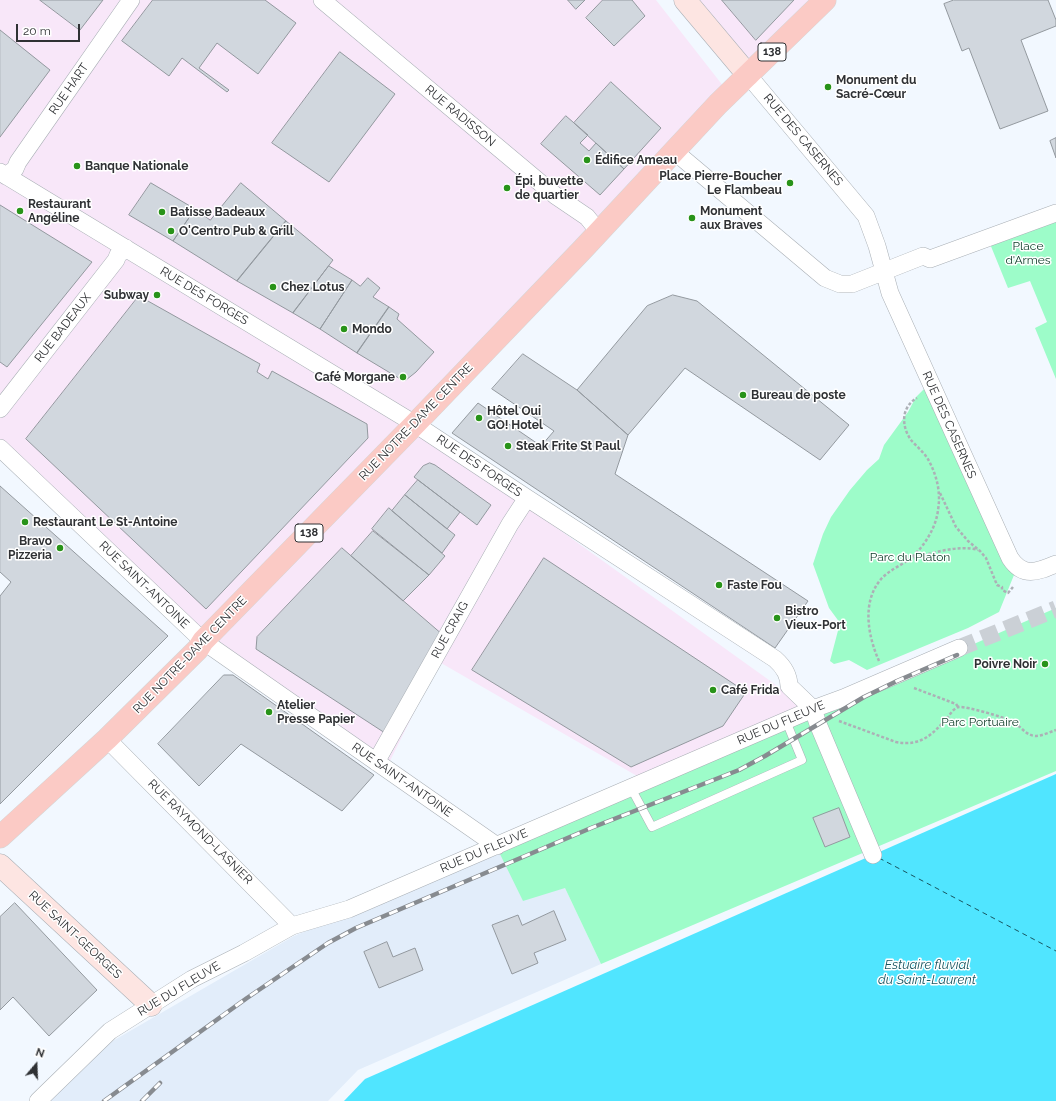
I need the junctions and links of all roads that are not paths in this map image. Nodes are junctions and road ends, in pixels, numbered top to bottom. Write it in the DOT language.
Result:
graph roads {
  1 [pos="131,0"];
  2 [pos="322,0"];
  3 [pos="685,0"];
  4 [pos="825,0"];
  5 [pos="748,75"];
  6 [pos="674,151"];
  7 [pos="3,174"];
  8 [pos="1056,213"];
  9 [pos="598,232"];
  10 [pos="126,248"];
  11 [pos="884,271"];
  12 [pos="0,409"];
  13 [pos="415,424"];
  14 [pos="0,448"];
  15 [pos="527,498"];
  16 [pos="1056,564"];
  17 [pos="203,641"];
  18 [pos="959,648"];
  19 [pos="813,709"];
  20 [pos="786,721"];
  21 [pos="107,739"];
  22 [pos="376,762"];
  23 [pos="631,788"];
  24 [pos="0,837"];
  25 [pos="497,846"];
  26 [pos="873,855"];
  27 [pos="0,865"];
  28 [pos="292,926"];
  29 [pos="151,1005"];
  30 [pos="38,1101"];
  1 -- 7 [label="street, RUE HART"];
  2 -- 9 [label="street, RUE RADISSON"];
  3 -- 5 [label="street"];
  4 -- 5 [label="main road, RUE NOTRE-DAME CENTRE / 138"];
  5 -- 6 [label="main road, RUE NOTRE-DAME CENTRE / 138"];
  5 -- 11 [label="street, RUE DES CASERNES"];
  6 -- 9 [label="main road, RUE NOTRE-DAME CENTRE / 138"];
  6 -- 11 [label="street"];
  7 -- 10 [label="street, RUE DES FORGES"];
  8 -- 11 [label="street"];
  9 -- 13 [label="main road, RUE NOTRE-DAME CENTRE / 138"];
  10 -- 12 [label="street, RUE BADEAUX"];
  10 -- 13 [label="street, RUE DES FORGES"];
  11 -- 16 [label="street, RUE DES CASERNES"];
  13 -- 15 [label="street, RUE DES FORGES"];
  13 -- 17 [label="main road, RUE NOTRE-DAME CENTRE / 138"];
  14 -- 17 [label="street, RUE SAINT-ANTOINE"];
  15 -- 19 [label="street, RUE DES FORGES"];
  15 -- 22 [label="street, RUE CRAIG"];
  17 -- 21 [label="main road, RUE NOTRE-DAME CENTRE / 138"];
  17 -- 22 [label="street, RUE SAINT-ANTOINE"];
  18 -- 19 [label="street, RUE DU FLEUVE"];
  19 -- 20 [label="street, RUE DU FLEUVE"];
  19 -- 26 [label="street"];
  20 -- 23 [label="street, RUE DU FLEUVE"];
  20 -- 23 [label="lane"];
  21 -- 24 [label="main road, RUE NOTRE-DAME CENTRE / 138"];
  21 -- 28 [label="street, RUE RAYMOND-LASNIER"];
  22 -- 25 [label="street, RUE SAINT-ANTOINE"];
  23 -- 25 [label="street, RUE DU FLEUVE"];
  25 -- 28 [label="street, RUE DU FLEUVE"];
  27 -- 29 [label="street, RUE SAINT-GEORGES"];
  28 -- 29 [label="street, RUE DU FLEUVE"];
  29 -- 30 [label="street, RUE DU FLEUVE"];
}
